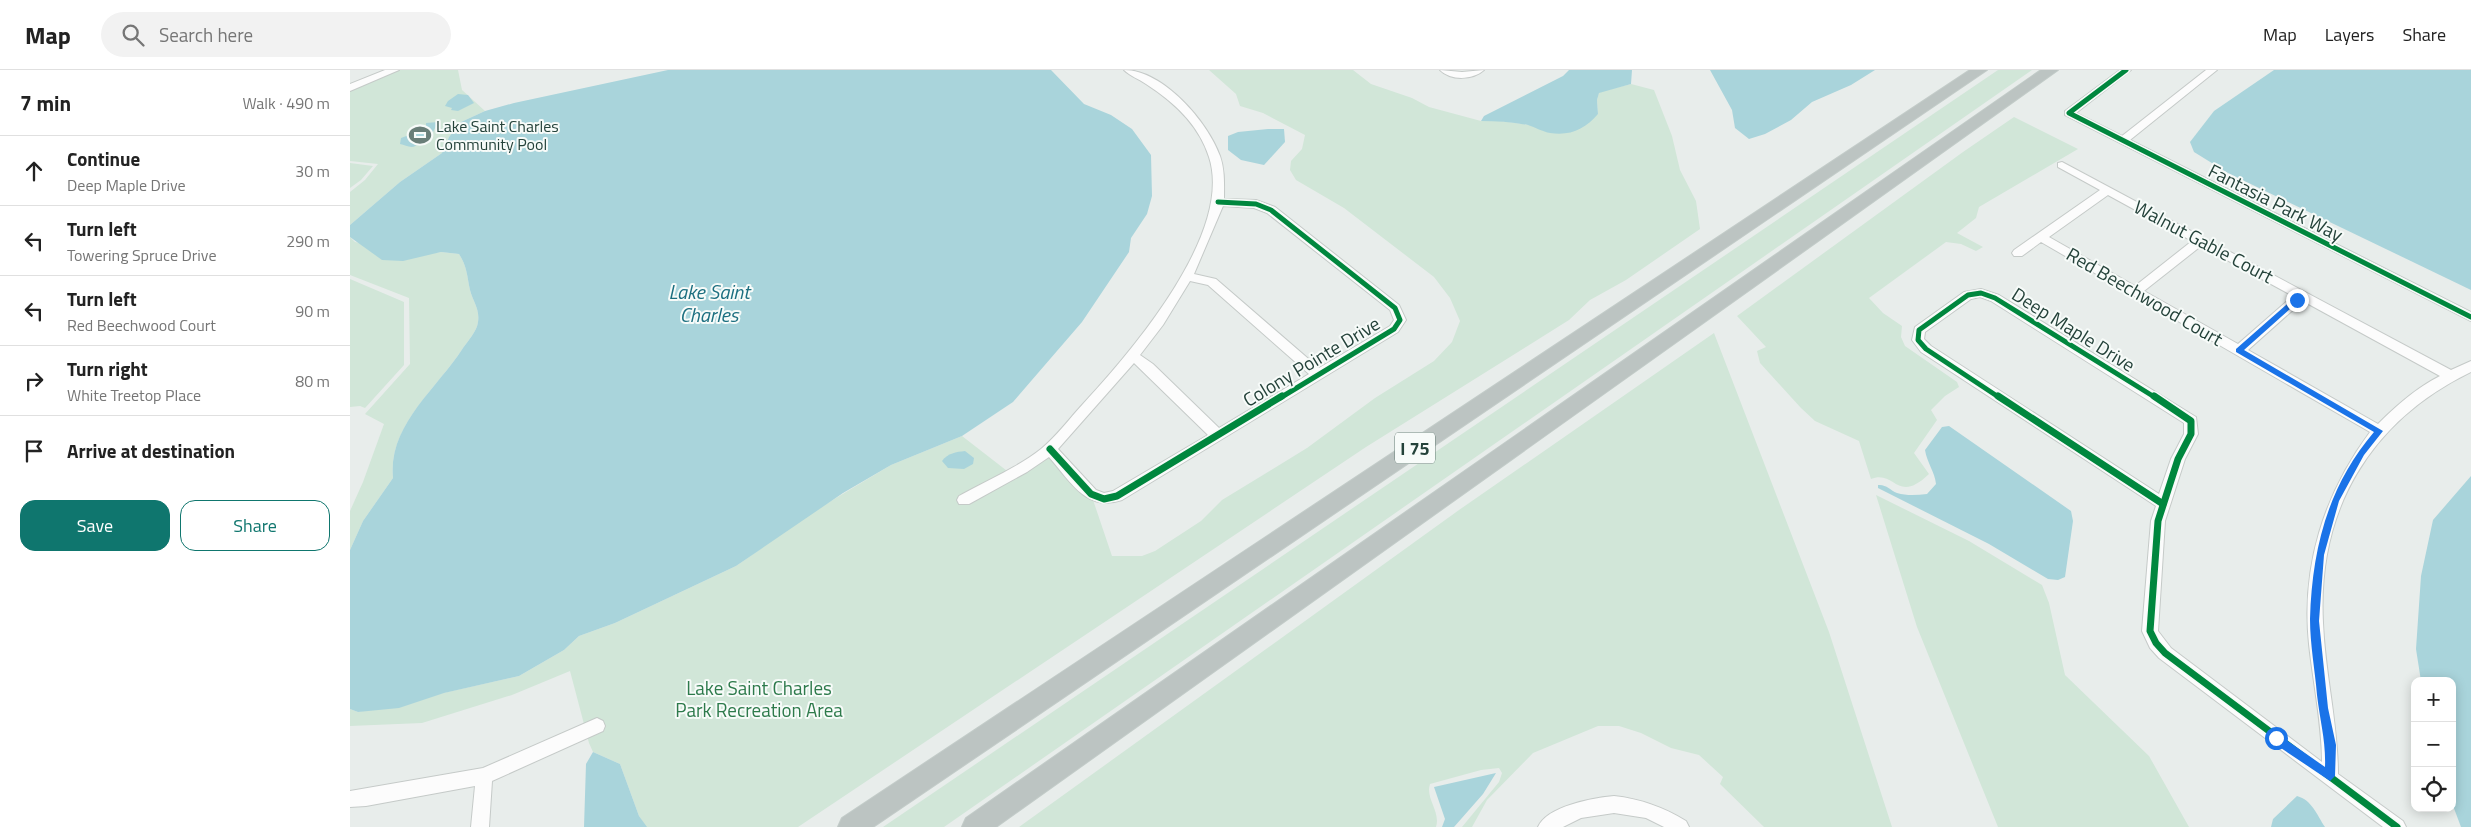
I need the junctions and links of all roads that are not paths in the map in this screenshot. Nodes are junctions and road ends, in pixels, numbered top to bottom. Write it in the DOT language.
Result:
graph roads {
  1 [pos="394,70"];
  2 [pos="1129,70"];
  3 [pos="1445,70"];
  4 [pos="1479,70"];
  5 [pos="1980,70"];
  6 [pos="2051,70"];
  7 [pos="2126,70"];
  8 [pos="2212,70"];
  9 [pos="350,88"];
  10 [pos="2122,141"];
  11 [pos="2062,165"];
  12 [pos="2107,190"];
  13 [pos="1218,202"];
  14 [pos="2041,237"];
  15 [pos="2201,240"];
  16 [pos="2018,253"];
  17 [pos="1187,276"];
  18 [pos="2136,292"];
  19 [pos="2302,295"];
  20 [pos="2471,317"];
  21 [pos="2239,350"];
  22 [pos="1134,357"];
  23 [pos="2471,366"];
  24 [pos="1318,374"];
  25 [pos="2451,376"];
  26 [pos="2379,431"];
  27 [pos="1218,436"];
  28 [pos="1050,449"];
  29 [pos="964,500"];
  30 [pos="2163,504"];
  31 [pos="597,726"];
  32 [pos="484,776"];
  33 [pos="2330,776"];
  34 [pos="350,799"];
  35 [pos="480,827"];
  36 [pos="851,827"];
  37 [pos="975,827"];
  38 [pos="1547,827"];
  39 [pos="1680,827"];
  40 [pos="2397,827"];
  1 -- 9 [label="street"];
  2 -- 13 [label="street"];
  3 -- 4 [label="street"];
  5 -- 36 [label="highway, I 75"];
  6 -- 37 [label="highway"];
  7 -- 10 [label="street, Fantasia Park Way"];
  8 -- 10 [label="street"];
  10 -- 20 [label="street, Fantasia Park Way"];
  11 -- 12 [label="street, Walnut Gable Court"];
  12 -- 14 [label="street"];
  12 -- 15 [label="street, Walnut Gable Court"];
  13 -- 17 [label="street"];
  13 -- 24 [label="street, Colony Pointe Drive"];
  14 -- 16 [label="street"];
  14 -- 18 [label="street, Red Beechwood Court"];
  15 -- 18 [label="street"];
  15 -- 19 [label="street, Walnut Gable Court"];
  17 -- 22 [label="street"];
  17 -- 24 [label="street"];
  18 -- 21 [label="street, Red Beechwood Court"];
  19 -- 21 [label="street"];
  19 -- 25 [label="street, Walnut Gable Court"];
  21 -- 26 [label="street, Red Beechwood Court"];
  22 -- 27 [label="street"];
  22 -- 28 [label="street"];
  23 -- 25 [label="street"];
  24 -- 27 [label="street, Colony Pointe Drive"];
  25 -- 26 [label="street"];
  26 -- 33 [label="street"];
  27 -- 28 [label="street, Colony Pointe Drive"];
  28 -- 29 [label="street"];
  30 -- 30 [label="street, Deep Maple Drive"];
  30 -- 33 [label="street, Deep Maple Drive"];
  31 -- 32 [label="street"];
  32 -- 34 [label="street"];
  32 -- 35 [label="street"];
  33 -- 40 [label="street, Deep Maple Drive"];
  38 -- 39 [label="street"];
}
